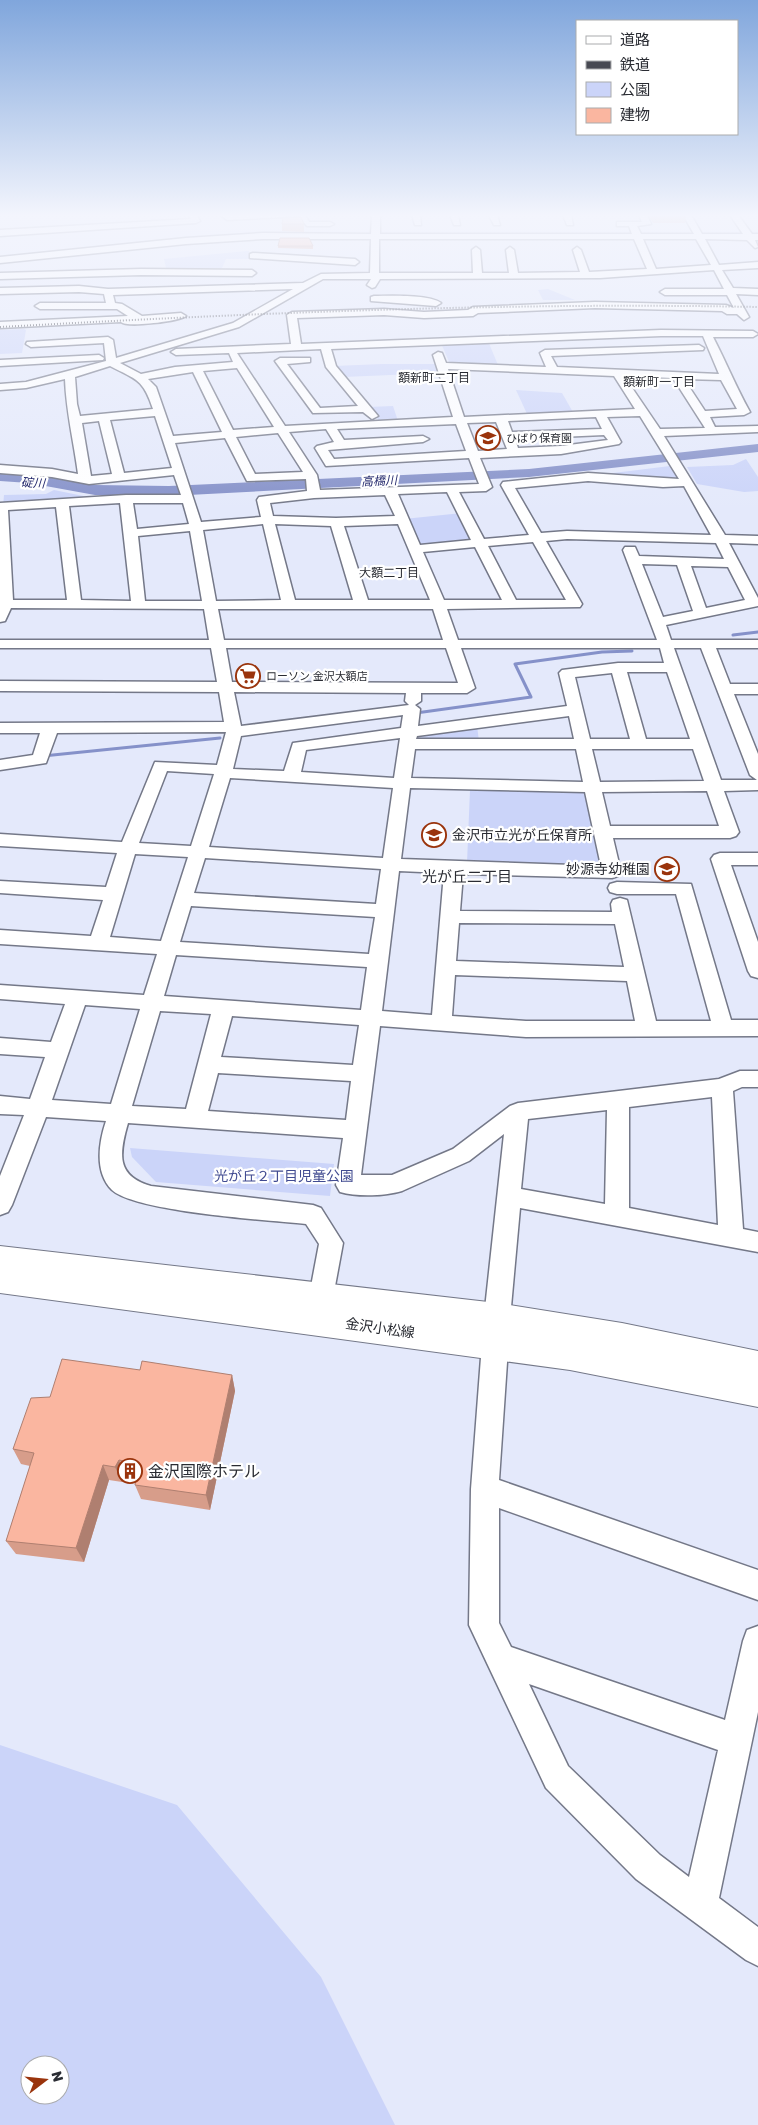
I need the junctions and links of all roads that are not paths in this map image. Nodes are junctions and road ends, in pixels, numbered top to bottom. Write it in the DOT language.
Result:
graph roads {
  1 [pos="35,314"];
  2 [pos="133,314"];
  3 [pos="255,314"];
  4 [pos="394,314"];
  5 [pos="396,314"];
  6 [pos="476,314"];
  7 [pos="580,314"];
  8 [pos="727,314"];
  9 [pos="732,314"];
  10 [pos="742,314"];
  11 [pos="181,316"];
  12 [pos="139,318"];
  13 [pos="728,318"];
  14 [pos="159,320"];
  15 [pos="479,320"];
  16 [pos="659,320"];
  17 [pos="108,323"];
  18 [pos="747,323"];
  19 [pos="758,324"];
  20 [pos="32,325"];
  21 [pos="0,327"];
  22 [pos="429,329"];
  23 [pos="668,333"];
  24 [pos="706,334"];
  25 [pos="740,334"];
  26 [pos="606,335"];
  27 [pos="595,336"];
  28 [pos="536,338"];
  29 [pos="108,340"];
  30 [pos="491,340"];
  31 [pos="757,340"];
  32 [pos="31,344"];
  33 [pos="395,344"];
  34 [pos="296,347"];
  35 [pos="325,347"];
  36 [pos="714,348"];
  37 [pos="230,350"];
  38 [pos="616,350"];
  39 [pos="581,352"];
  40 [pos="145,353"];
  41 [pos="546,354"];
  42 [pos="329,359"];
  43 [pos="111,360"];
  44 [pos="653,361"];
  45 [pos="0,363"];
  46 [pos="240,365"];
  47 [pos="443,366"];
  48 [pos="196,368"];
  49 [pos="553,370"];
  50 [pos="592,372"];
  51 [pos="27,373"];
  52 [pos="617,373"];
  53 [pos="70,375"];
  54 [pos="676,375"];
  55 [pos="140,377"];
  56 [pos="725,377"];
  57 [pos="0,387"];
  58 [pos="366,409"];
  59 [pos="160,412"];
  60 [pos="644,412"];
  61 [pos="600,414"];
  62 [pos="703,414"];
  63 [pos="104,417"];
  64 [pos="501,419"];
  65 [pos="76,420"];
  66 [pos="460,420"];
  67 [pos="418,422"];
  68 [pos="378,424"];
  69 [pos="329,426"];
  70 [pos="282,428"];
  71 [pos="758,429"];
  72 [pos="713,430"];
  73 [pos="609,432"];
  74 [pos="658,433"];
  75 [pos="229,435"];
  76 [pos="508,436"];
  77 [pos="423,439"];
  78 [pos="170,440"];
  79 [pos="341,444"];
  80 [pos="514,452"];
  81 [pos="473,454"];
  82 [pos="428,456"];
  83 [pos="353,460"];
  84 [pos="0,469"];
  85 [pos="181,476"];
  86 [pos="312,476"];
  87 [pos="119,477"];
  88 [pos="85,479"];
  89 [pos="688,482"];
  90 [pos="507,485"];
  91 [pos="485,486"];
  92 [pos="451,488"];
  93 [pos="390,491"];
  94 [pos="314,493"];
  95 [pos="187,498"];
  96 [pos="126,499"];
  97 [pos="62,502"];
  98 [pos="1,507"];
  99 [pos="266,520"];
  100 [pos="401,520"];
  101 [pos="336,522"];
  102 [pos="196,527"];
  103 [pos="131,533"];
  104 [pos="626,536"];
  105 [pos="538,538"];
  106 [pos="722,540"];
  107 [pos="758,540"];
  108 [pos="480,543"];
  109 [pos="415,549"];
  110 [pos="634,560"];
  111 [pos="683,562"];
  112 [pos="734,563"];
  113 [pos="756,603"];
  114 [pos="3,604"];
  115 [pos="439,604"];
  116 [pos="511,604"];
  117 [pos="75,605"];
  118 [pos="138,605"];
  119 [pos="210,605"];
  120 [pos="288,605"];
  121 [pos="362,605"];
  122 [pos="701,613"];
  123 [pos="0,618"];
  124 [pos="658,622"];
  125 [pos="0,644"];
  126 [pos="217,644"];
  127 [pos="452,644"];
  128 [pos="666,644"];
  129 [pos="707,644"];
  130 [pos="758,644"];
  131 [pos="673,667"];
  132 [pos="618,668"];
  133 [pos="0,686"];
  134 [pos="225,686"];
  135 [pos="414,688"];
  136 [pos="726,689"];
  137 [pos="758,689"];
  138 [pos="575,710"];
  139 [pos="410,722"];
  140 [pos="0,728"];
  141 [pos="50,728"];
  142 [pos="233,729"];
  143 [pos="583,744"];
  144 [pos="639,744"];
  145 [pos="700,744"];
  146 [pos="0,765"];
  147 [pos="224,771"];
  148 [pos="758,775"];
  149 [pos="291,777"];
  150 [pos="401,783"];
  151 [pos="758,785"];
  152 [pos="714,786"];
  153 [pos="591,787"];
  154 [pos="602,832"];
  155 [pos="0,840"];
  156 [pos="128,848"];
  157 [pos="198,852"];
  158 [pos="758,859"];
  159 [pos="391,863"];
  160 [pos="454,868"];
  161 [pos="614,880"];
  162 [pos="0,887"];
  163 [pos="113,894"];
  164 [pos="183,899"];
  165 [pos="384,911"];
  166 [pos="450,917"];
  167 [pos="622,918"];
  168 [pos="0,937"];
  169 [pos="98,944"];
  170 [pos="168,948"];
  171 [pos="377,961"];
  172 [pos="446,968"];
  173 [pos="758,971"];
  174 [pos="635,974"];
  175 [pos="0,992"];
  176 [pos="77,998"];
  177 [pos="152,1003"];
  178 [pos="223,1009"];
  179 [pos="370,1018"];
  180 [pos="442,1024"];
  181 [pos="723,1028"];
  182 [pos="647,1029"];
  183 [pos="757,1030"];
  184 [pos="0,1046"];
  185 [pos="58,1050"];
  186 [pos="209,1064"];
  187 [pos="363,1074"];
  188 [pos="758,1079"];
  189 [pos="722,1087"];
  190 [pos="618,1100"];
  191 [pos="0,1105"];
  192 [pos="38,1108"];
  193 [pos="518,1112"];
  194 [pos="119,1114"];
  195 [pos="195,1120"];
  196 [pos="356,1130"];
  197 [pos="7,1168"];
  198 [pos="509,1196"];
  199 [pos="0,1206"];
  200 [pos="617,1216"];
  201 [pos="731,1235"];
  202 [pos="758,1242"];
  203 [pos="0,1260"];
  204 [pos="0,1279"];
  205 [pos="320,1297"];
  206 [pos="496,1331"];
  207 [pos="758,1368"];
  208 [pos="758,1391"];
  209 [pos="485,1489"];
  210 [pos="758,1585"];
  211 [pos="758,1641"];
  212 [pos="500,1659"];
  213 [pos="736,1740"];
  214 [pos="700,1905"];
  215 [pos="758,1948"];
  1 -- 20 [label="street"];
  2 -- 12 [label="street"];
  3 -- 40 [label="street"];
  4 -- 34 [label="street"];
  5 -- 22 [label="street"];
  5 -- 33 [label="street"];
  6 -- 15 [label="street"];
  7 -- 27 [label="street"];
  8 -- 13 [label="street"];
  9 -- 13 [label="street"];
  10 -- 18 [label="street"];
  11 -- 12 [label="street"];
  12 -- 20 [label="street"];
  13 -- 25 [label="street"];
  14 -- 17 [label="street"];
  15 -- 22 [label="street"];
  15 -- 30 [label="street"];
  16 -- 23 [label="street"];
  17 -- 20 [label="street"];
  17 -- 29 [label="street"];
  18 -- 19 [label="street"];
  18 -- 31 [label="street"];
  20 -- 21 [label="street"];
  20 -- 32 [label="street"];
  22 -- 30 [label="street"];
  22 -- 33 [label="street"];
  22 -- 47 [label="street"];
  23 -- 24 [label="street"];
  23 -- 26 [label="street"];
  24 -- 25 [label="street"];
  24 -- 36 [label="street"];
  25 -- 31 [label="street"];
  26 -- 27 [label="street"];
  26 -- 38 [label="street"];
  27 -- 28 [label="street"];
  28 -- 30 [label="street"];
  28 -- 41 [label="street"];
  29 -- 32 [label="street"];
  29 -- 43 [label="street"];
  32 -- 51 [label="street"];
  33 -- 35 [label="street"];
  34 -- 35 [label="street"];
  34 -- 37 [label="street"];
  35 -- 42 [label="street"];
  36 -- 38 [label="street"];
  36 -- 56 [label="street"];
  37 -- 40 [label="street"];
  37 -- 46 [label="street"];
  38 -- 39 [label="street"];
  38 -- 44 [label="street"];
  39 -- 41 [label="street"];
  39 -- 50 [label="street"];
  40 -- 43 [label="street"];
  41 -- 49 [label="street"];
  42 -- 58 [label="street"];
  42 -- 58 [label="street"];
  43 -- 51 [label="street"];
  43 -- 53 [label="street"];
  43 -- 55 [label="street"];
  45 -- 51 [label="street"];
  46 -- 48 [label="street"];
  46 -- 70 [label="street"];
  47 -- 49 [label="street"];
  47 -- 66 [label="street"];
  48 -- 55 [label="street"];
  48 -- 75 [label="street"];
  49 -- 50 [label="street"];
  50 -- 52 [label="street"];
  51 -- 53 [label="street"];
  51 -- 57 [label="street"];
  52 -- 54 [label="street"];
  52 -- 60 [label="street"];
  53 -- 65 [label="street"];
  54 -- 56 [label="street"];
  54 -- 62 [label="street"];
  55 -- 59 [label="street"];
  56 -- 62 [label="street"];
  58 -- 68 [label="street"];
  59 -- 63 [label="street"];
  59 -- 78 [label="street"];
  60 -- 61 [label="street"];
  60 -- 74 [label="street"];
  61 -- 64 [label="street"];
  61 -- 73 [label="street"];
  62 -- 72 [label="street"];
  63 -- 65 [label="street"];
  63 -- 87 [label="street"];
  64 -- 66 [label="street"];
  64 -- 76 [label="street"];
  65 -- 88 [label="street"];
  66 -- 67 [label="street"];
  66 -- 81 [label="street"];
  67 -- 68 [label="street"];
  67 -- 77 [label="street"];
  68 -- 69 [label="street"];
  69 -- 70 [label="street"];
  69 -- 79 [label="street"];
  70 -- 75 [label="street"];
  70 -- 86 [label="street"];
  71 -- 72 [label="street"];
  72 -- 74 [label="street"];
  73 -- 76 [label="street"];
  73 -- 80 [label="street"];
  74 -- 89 [label="street"];
  75 -- 78 [label="street"];
  75 -- 86 [label="street"];
  76 -- 80 [label="street"];
  77 -- 79 [label="street"];
  77 -- 82 [label="street"];
  78 -- 85 [label="street"];
  79 -- 83 [label="street"];
  79 -- 83 [label="street"];
  80 -- 81 [label="street"];
  81 -- 82 [label="street"];
  81 -- 91 [label="street"];
  82 -- 83 [label="street"];
  84 -- 88 [label="street"];
  85 -- 87 [label="street"];
  85 -- 95 [label="street"];
  86 -- 94 [label="street"];
  87 -- 88 [label="street"];
  89 -- 90 [label="street"];
  89 -- 106 [label="street"];
  90 -- 91 [label="street"];
  90 -- 105 [label="street"];
  91 -- 92 [label="street"];
  92 -- 93 [label="street"];
  92 -- 108 [label="street"];
  93 -- 94 [label="street"];
  93 -- 100 [label="street"];
  94 -- 99 [label="street"];
  95 -- 96 [label="street"];
  95 -- 102 [label="street"];
  96 -- 97 [label="street"];
  96 -- 103 [label="street"];
  97 -- 98 [label="street"];
  97 -- 117 [label="street"];
  98 -- 114 [label="street"];
  99 -- 101 [label="street"];
  99 -- 102 [label="street"];
  99 -- 120 [label="street"];
  100 -- 101 [label="street"];
  100 -- 109 [label="street"];
  101 -- 121 [label="street"];
  102 -- 103 [label="street"];
  102 -- 119 [label="street"];
  103 -- 118 [label="street"];
  104 -- 105 [label="street"];
  104 -- 106 [label="street"];
  104 -- 110 [label="street"];
  105 -- 108 [label="street"];
  105 -- 116 [label="street"];
  106 -- 107 [label="street"];
  106 -- 112 [label="street"];
  108 -- 109 [label="street"];
  108 -- 116 [label="street"];
  109 -- 115 [label="street"];
  110 -- 111 [label="street"];
  110 -- 124 [label="street"];
  111 -- 112 [label="street"];
  111 -- 122 [label="street"];
  112 -- 113 [label="street"];
  113 -- 122 [label="street"];
  114 -- 117 [label="street"];
  114 -- 123 [label="street"];
  115 -- 116 [label="street"];
  115 -- 121 [label="street"];
  115 -- 127 [label="street"];
  117 -- 118 [label="street"];
  118 -- 119 [label="street"];
  119 -- 120 [label="street"];
  119 -- 126 [label="street"];
  120 -- 121 [label="street"];
  122 -- 124 [label="street"];
  124 -- 128 [label="street"];
  125 -- 126 [label="street"];
  126 -- 127 [label="street"];
  126 -- 134 [label="street"];
  127 -- 128 [label="street"];
  127 -- 135 [label="street"];
  128 -- 129 [label="street"];
  128 -- 131 [label="street"];
  129 -- 130 [label="street"];
  129 -- 136 [label="street"];
  131 -- 132 [label="street"];
  131 -- 145 [label="street"];
  132 -- 138 [label="street"];
  132 -- 144 [label="street"];
  133 -- 134 [label="street"];
  134 -- 135 [label="street"];
  134 -- 142 [label="street"];
  135 -- 139 [label="street"];
  136 -- 137 [label="street"];
  136 -- 148 [label="street"];
  138 -- 139 [label="street"];
  138 -- 143 [label="street"];
  139 -- 142 [label="street"];
  139 -- 143 [label="street"];
  139 -- 149 [label="street"];
  139 -- 150 [label="street"];
  140 -- 141 [label="street"];
  141 -- 142 [label="street"];
  141 -- 146 [label="street"];
  142 -- 147 [label="street"];
  143 -- 144 [label="street"];
  143 -- 153 [label="street"];
  144 -- 145 [label="street"];
  145 -- 152 [label="street"];
  147 -- 149 [label="street"];
  147 -- 156 [label="street"];
  147 -- 157 [label="street"];
  149 -- 150 [label="street"];
  150 -- 153 [label="street"];
  150 -- 159 [label="street"];
  151 -- 152 [label="street"];
  152 -- 153 [label="street"];
  152 -- 154 [label="street"];
  153 -- 154 [label="street"];
  154 -- 161 [label="street"];
  155 -- 156 [label="street"];
  156 -- 157 [label="street"];
  156 -- 163 [label="street"];
  157 -- 159 [label="street"];
  157 -- 164 [label="street"];
  158 -- 173 [label="street"];
  159 -- 160 [label="street"];
  159 -- 165 [label="street"];
  160 -- 161 [label="street"];
  160 -- 166 [label="street"];
  161 -- 167 [label="street"];
  161 -- 181 [label="street"];
  162 -- 163 [label="street"];
  163 -- 169 [label="street"];
  164 -- 165 [label="street"];
  164 -- 170 [label="street"];
  165 -- 171 [label="street"];
  166 -- 167 [label="street"];
  166 -- 172 [label="street"];
  167 -- 174 [label="street"];
  168 -- 169 [label="street"];
  169 -- 170 [label="street"];
  170 -- 171 [label="street"];
  170 -- 177 [label="street"];
  171 -- 179 [label="street"];
  172 -- 174 [label="street"];
  172 -- 180 [label="street"];
  174 -- 182 [label="street"];
  175 -- 176 [label="street"];
  176 -- 177 [label="street"];
  176 -- 185 [label="street"];
  177 -- 178 [label="street"];
  177 -- 194 [label="street"];
  178 -- 179 [label="street"];
  178 -- 186 [label="street"];
  179 -- 180 [label="street"];
  179 -- 187 [label="street"];
  180 -- 182 [label="street"];
  181 -- 182 [label="street"];
  181 -- 183 [label="street"];
  184 -- 185 [label="street"];
  185 -- 192 [label="street"];
  186 -- 187 [label="street"];
  186 -- 195 [label="street"];
  187 -- 196 [label="street"];
  188 -- 189 [label="street"];
  189 -- 190 [label="street"];
  189 -- 201 [label="street"];
  190 -- 193 [label="street"];
  190 -- 200 [label="street"];
  191 -- 192 [label="street"];
  192 -- 194 [label="street"];
  192 -- 197 [label="street"];
  193 -- 196 [label="street"];
  193 -- 198 [label="street"];
  194 -- 195 [label="street"];
  194 -- 205 [label="street"];
  195 -- 196 [label="street"];
  197 -- 199 [label="street"];
  198 -- 200 [label="street"];
  198 -- 206 [label="street"];
  200 -- 201 [label="street"];
  201 -- 202 [label="street"];
  203 -- 205 [label="main road, 金沢小松線"];
  204 -- 206 [label="main road, 金沢小松線"];
  205 -- 206 [label="main road, 金沢小松線"];
  206 -- 207 [label="main road, 金沢小松線"];
  206 -- 208 [label="main road, 金沢小松線"];
  206 -- 209 [label="street"];
  209 -- 210 [label="street"];
  209 -- 212 [label="street"];
  211 -- 213 [label="street"];
  212 -- 213 [label="street"];
  212 -- 214 [label="street"];
  213 -- 214 [label="street"];
  214 -- 215 [label="street"];
}
